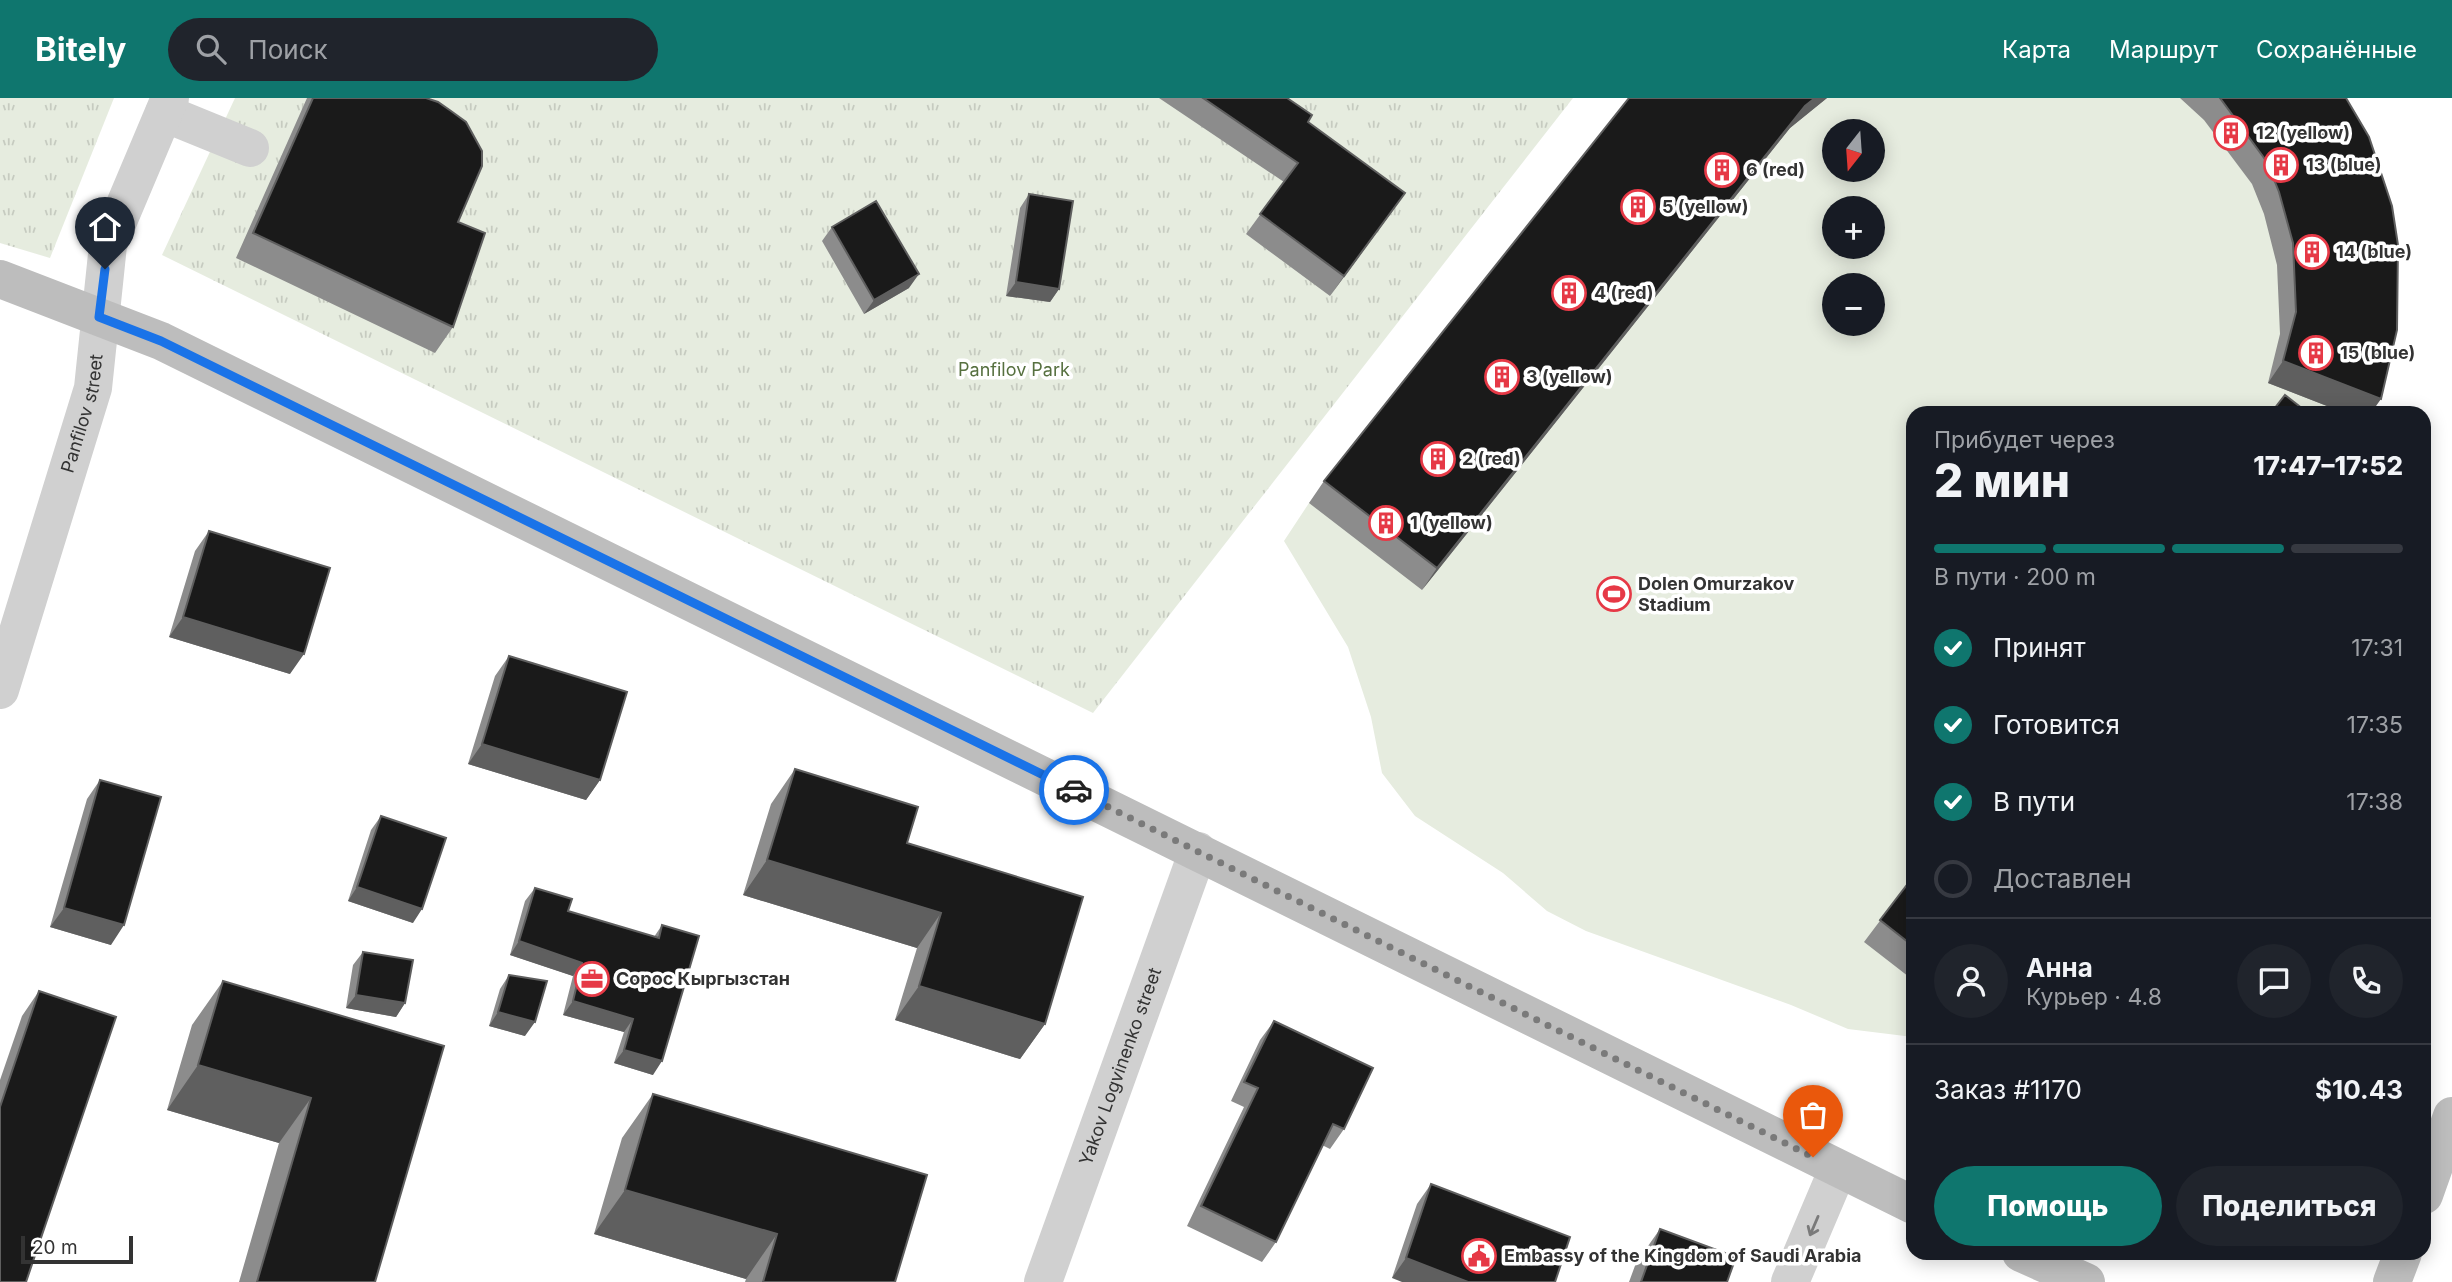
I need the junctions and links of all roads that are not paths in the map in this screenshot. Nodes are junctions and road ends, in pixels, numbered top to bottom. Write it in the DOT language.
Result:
graph roads {
  1 [pos="167,105"];
  2 [pos="250,148"];
  3 [pos="0,279"];
  4 [pos="99,317"];
  5 [pos="0,690"];
  6 [pos="1198,851"];
  7 [pos="2452,1116"];
  8 [pos="1838,1169"];
  9 [pos="2431,1175"];
  10 [pos="1906,1202"];
  11 [pos="2037,1260"];
  12 [pos="2400,1260"];
  13 [pos="1043,1282"];
  14 [pos="1790,1282"];
  15 [pos="2087,1282"];
  16 [pos="2392,1282"];
  1 -- 2 [label="street"];
  1 -- 4 [label="street, Panfilov street"];
  3 -- 4 [label="main road"];
  4 -- 5 [label="street, Panfilov street"];
  4 -- 6 [label="main road"];
  6 -- 8 [label="main road"];
  6 -- 13 [label="street, Yakov Logvinenko street"];
  7 -- 9 [label="main road"];
  8 -- 10 [label="main road"];
  8 -- 14 [label="street, one-way"];
  11 -- 15 [label="main road"];
  12 -- 16 [label="main road"];
}
